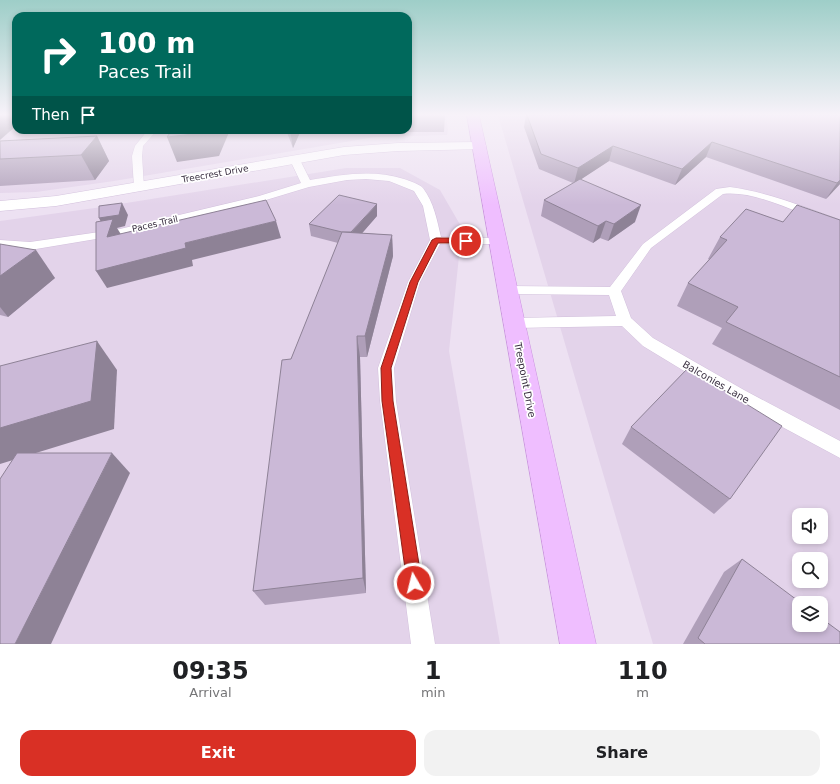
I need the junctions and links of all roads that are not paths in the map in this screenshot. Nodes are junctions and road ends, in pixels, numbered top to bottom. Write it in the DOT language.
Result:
graph roads {
  1 [pos="141,145"];
  2 [pos="479,146"];
  3 [pos="295,160"];
  4 [pos="307,184"];
  5 [pos="139,187"];
  6 [pos="0,206"];
  7 [pos="840,224"];
  8 [pos="436,240"];
  9 [pos="497,241"];
  10 [pos="0,244"];
  11 [pos="507,290"];
  12 [pos="614,291"];
  13 [pos="625,321"];
  14 [pos="514,323"];
  15 [pos="840,450"];
  16 [pos="423,644"];
  17 [pos="578,644"];
  1 -- 5 [label="lane"];
  2 -- 3 [label="street, Treecrest Drive"];
  2 -- 9 [label="street, Treepoint Drive"];
  3 -- 4 [label="lane"];
  3 -- 5 [label="street, Treecrest Drive"];
  4 -- 8 [label="lane, Paces Trail"];
  4 -- 10 [label="lane, Paces Trail"];
  5 -- 6 [label="street, Treecrest Drive"];
  7 -- 12 [label="lane"];
  8 -- 9 [label="lane"];
  8 -- 16 [label="lane"];
  9 -- 11 [label="street, Treepoint Drive"];
  11 -- 12 [label="lane"];
  11 -- 14 [label="street, Treepoint Drive"];
  12 -- 13 [label="lane, Balconies Lane"];
  13 -- 14 [label="lane"];
  13 -- 15 [label="lane, Balconies Lane"];
  14 -- 17 [label="street, Treepoint Drive"];
}
